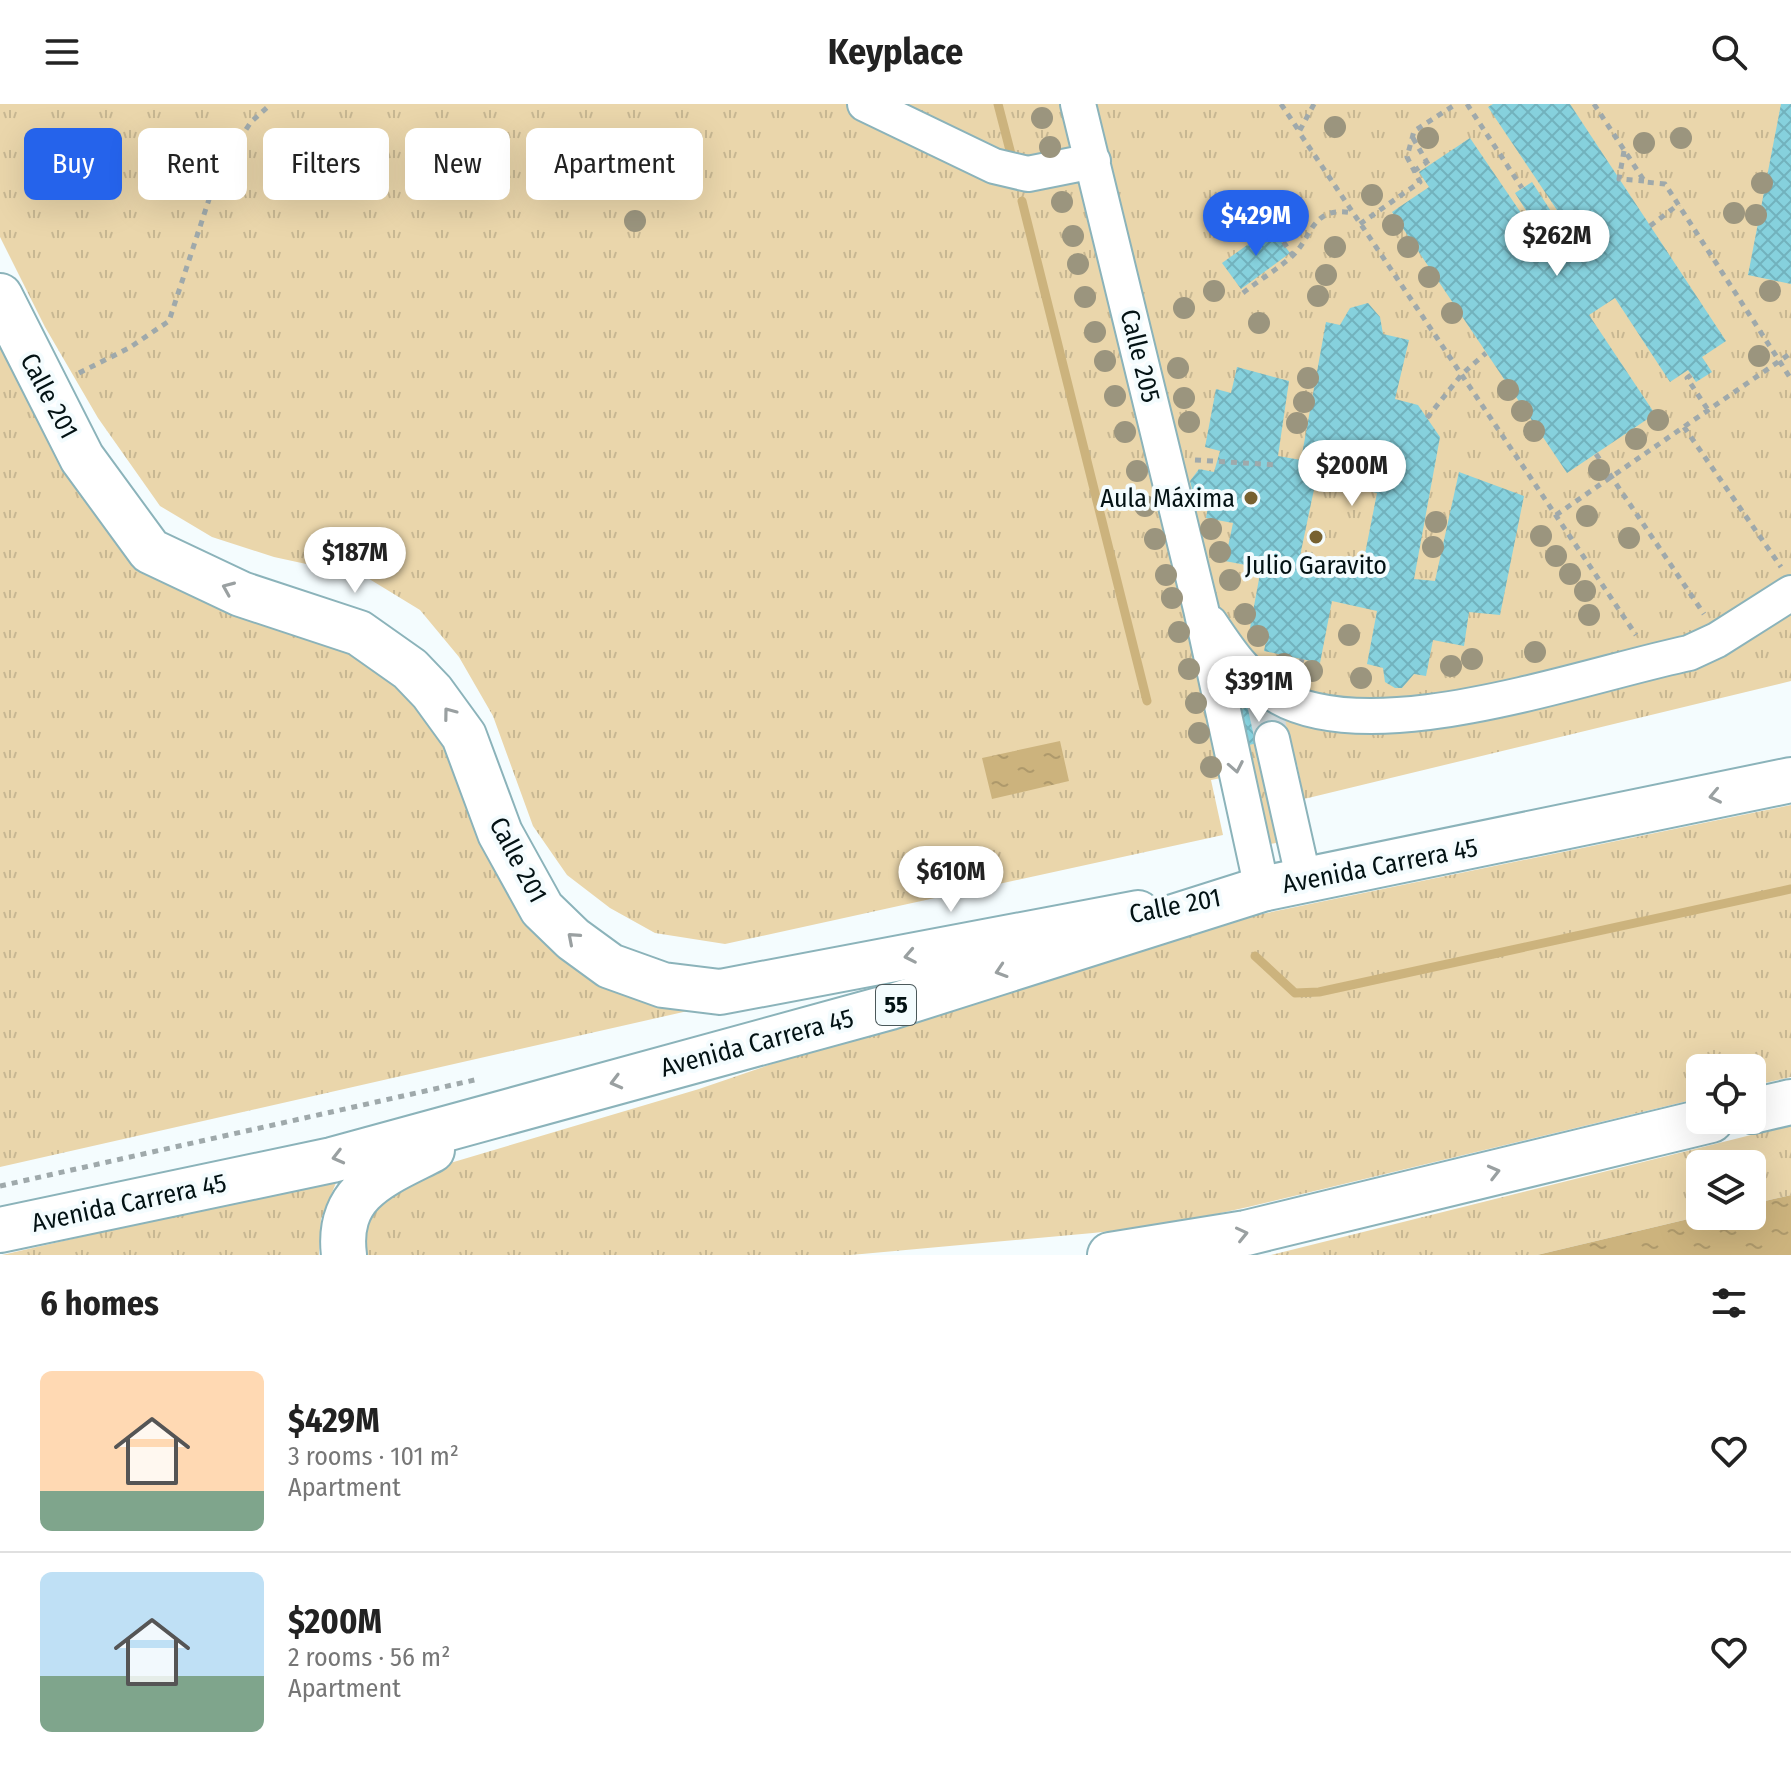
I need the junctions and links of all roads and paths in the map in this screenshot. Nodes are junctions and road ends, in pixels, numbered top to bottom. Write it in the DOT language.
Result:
graph roads {
  1 [pos="271,104"];
  2 [pos="865,104"];
  3 [pos="1078,104"];
  4 [pos="1281,104"];
  5 [pos="1314,104"];
  6 [pos="1456,104"];
  7 [pos="1467,104"];
  8 [pos="1594,104"];
  9 [pos="1299,132"];
  10 [pos="1412,138"];
  11 [pos="1624,151"];
  12 [pos="1093,161"];
  13 [pos="1414,171"];
  14 [pos="1645,182"];
  15 [pos="1522,188"];
  16 [pos="1679,204"];
  17 [pos="1353,213"];
  18 [pos="1270,222"];
  19 [pos="1360,224"];
  20 [pos="1650,226"];
  21 [pos="1293,256"];
  22 [pos="1243,293"];
  23 [pos="0,296"];
  24 [pos="1486,353"];
  25 [pos="1791,353"];
  26 [pos="1779,361"];
  27 [pos="1462,374"];
  28 [pos="1691,375"];
  29 [pos="1791,379"];
  30 [pos="43,384"];
  31 [pos="1708,410"];
  32 [pos="1427,418"];
  33 [pos="1684,427"];
  34 [pos="1596,454"];
  35 [pos="1184,460"];
  36 [pos="1278,465"];
  37 [pos="1611,477"];
  38 [pos="1556,515"];
  39 [pos="1788,582"];
  40 [pos="1201,609"];
  41 [pos="1709,621"];
  42 [pos="1640,641"];
  43 [pos="1272,739"];
  44 [pos="1791,780"];
  45 [pos="1304,881"];
  46 [pos="1262,889"];
  47 [pos="496,1095"];
  48 [pos="1791,1102"];
  49 [pos="1766,1108"];
  50 [pos="1686,1126"];
  51 [pos="0,1186"];
  52 [pos="0,1230"];
  53 [pos="344,1255"];
  54 [pos="1110,1255"];
  1 -- 30 [label="path"];
  2 -- 12 [label="lane"];
  3 -- 12 [label="lane, Calle 205"];
  4 -- 9 [label="path"];
  5 -- 9 [label="path"];
  6 -- 10 [label="path"];
  7 -- 15 [label="path"];
  8 -- 11 [label="path"];
  9 -- 17 [label="path"];
  10 -- 13 [label="path"];
  10 -- 13 [label="path"];
  11 -- 14 [label="path"];
  11 -- 14 [label="path"];
  12 -- 40 [label="lane, Calle 205"];
  13 -- 19 [label="path"];
  14 -- 16 [label="path"];
  16 -- 20 [label="path"];
  16 -- 26 [label="path"];
  17 -- 19 [label="path"];
  17 -- 21 [label="path"];
  18 -- 21 [label="path"];
  19 -- 27 [label="path"];
  21 -- 22 [label="path"];
  23 -- 30 [label="main road, Calle 201"];
  24 -- 27 [label="path"];
  25 -- 26 [label="path"];
  26 -- 29 [label="path"];
  26 -- 31 [label="path"];
  27 -- 32 [label="path"];
  27 -- 38 [label="path"];
  28 -- 31 [label="path"];
  46 -- 30 [label="main road, Calle 201, one-way"];
  31 -- 33 [label="path"];
  33 -- 37 [label="path"];
  33 -- 39 [label="path"];
  34 -- 37 [label="path"];
  35 -- 36 [label="path"];
  37 -- 38 [label="path"];
  37 -- 41 [label="path"];
  38 -- 42 [label="path"];
  39 -- 40 [label="lane"];
  40 -- 46 [label="lane, Calle 205, one-way"];
  43 -- 45 [label="lane"];
  44 -- 45 [label="main road, Avenida Carrera 45 / 55, one-way"];
  45 -- 46 [label="main road, Avenida Carrera 45 / 55"];
  46 -- 47 [label="main road, Avenida Carrera 45 / 55, one-way"];
  47 -- 51 [label="path"];
  47 -- 52 [label="main road, Avenida Carrera 45 / 55, one-way"];
  47 -- 53 [label="main road"];
  48 -- 49 [label="main road"];
  54 -- 50 [label="main road, one-way"];
}
